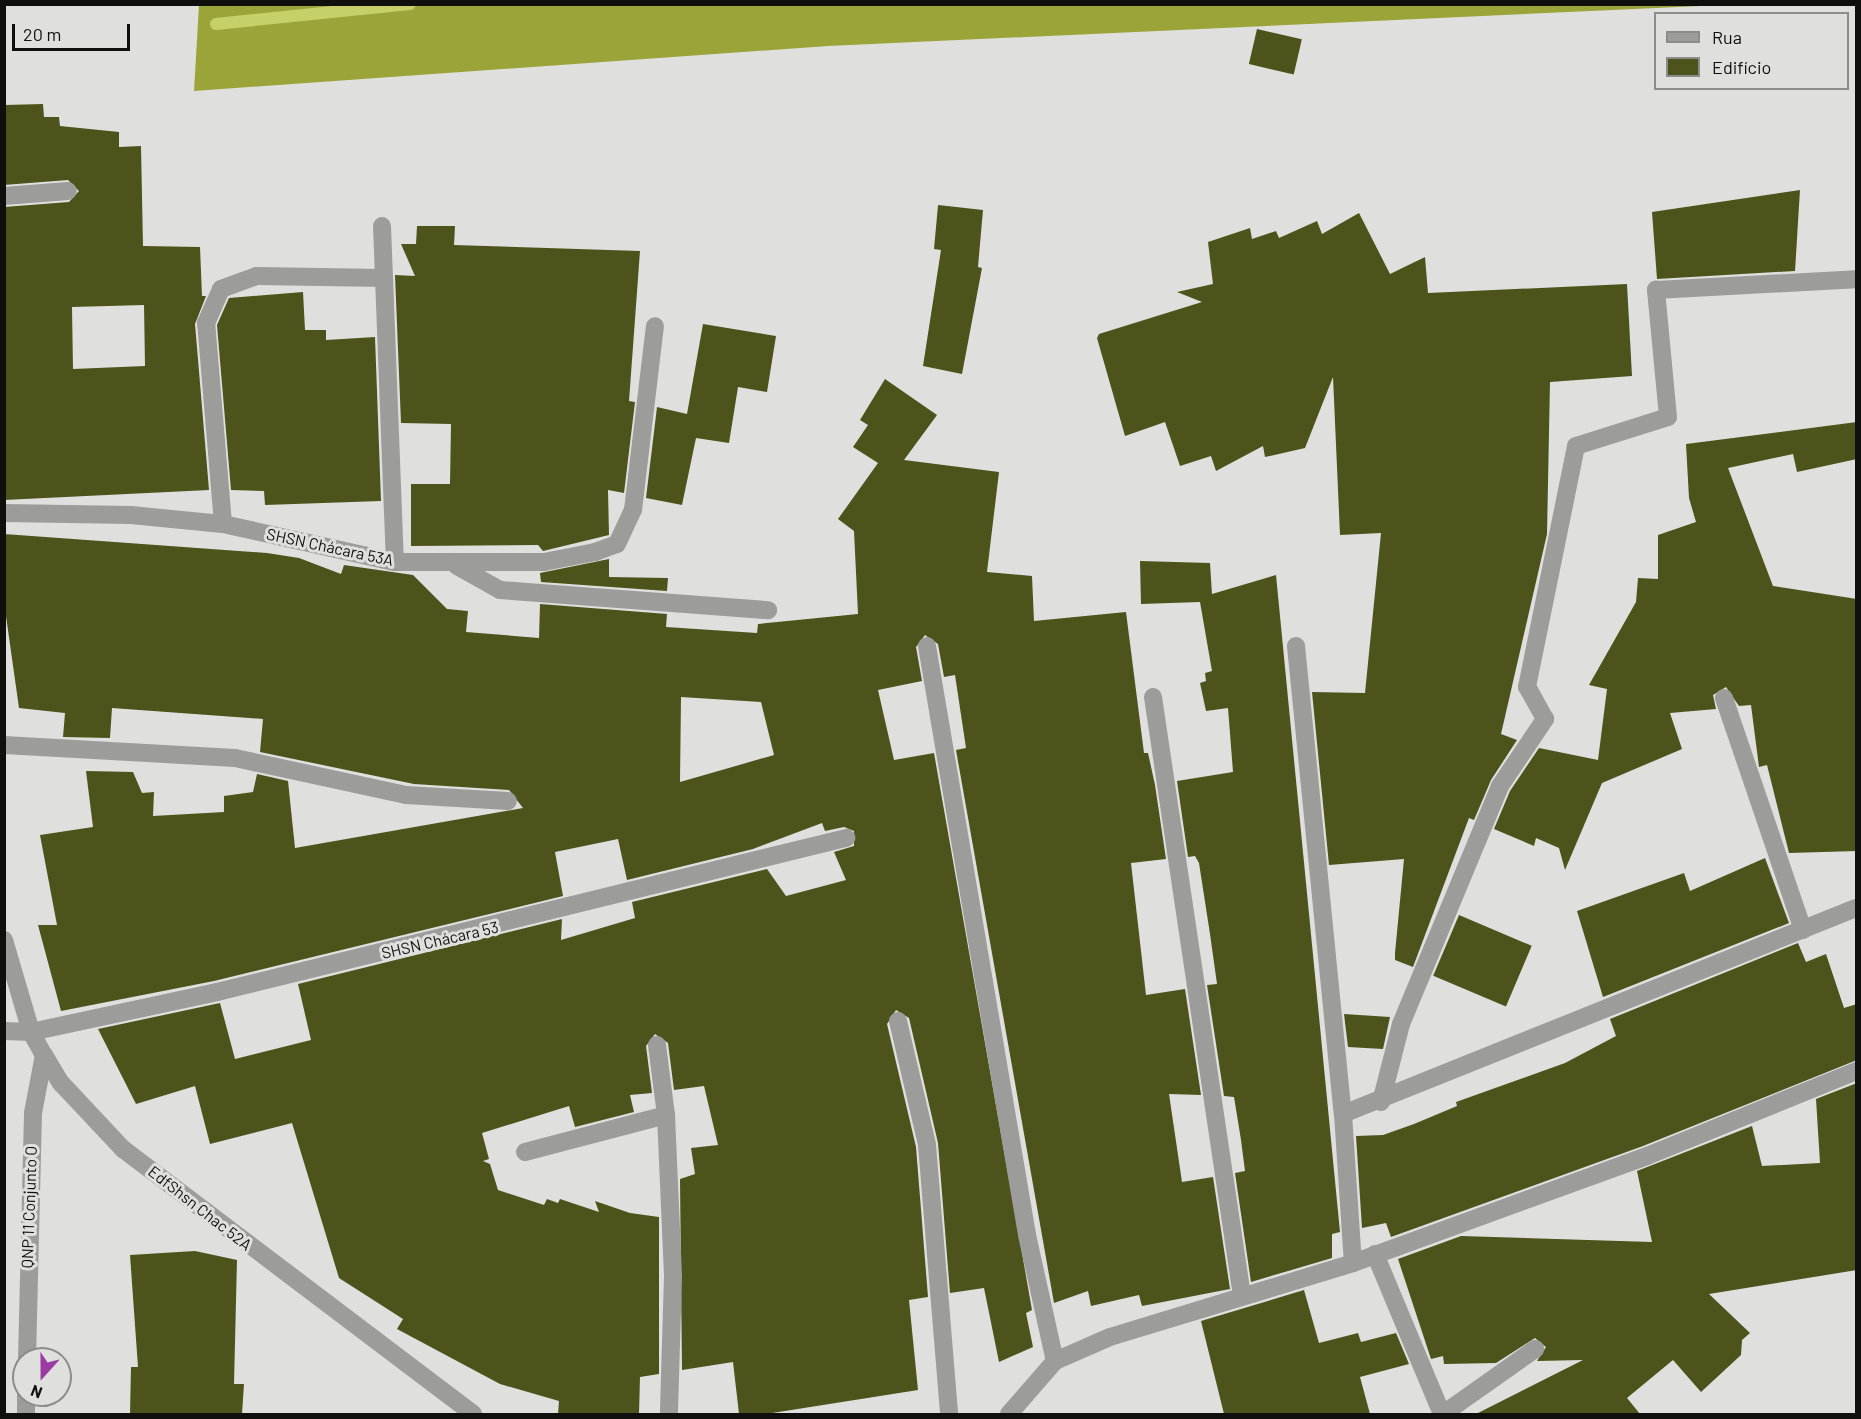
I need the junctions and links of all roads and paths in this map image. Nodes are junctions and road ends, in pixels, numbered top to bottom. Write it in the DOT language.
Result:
graph roads {
  1 [pos="68,191"];
  2 [pos="4,196"];
  3 [pos="382,226"];
  4 [pos="384,278"];
  5 [pos="1857,279"];
  6 [pos="655,326"];
  7 [pos="4,513"];
  8 [pos="223,524"];
  9 [pos="395,562"];
  10 [pos="455,565"];
  11 [pos="768,610"];
  12 [pos="927,646"];
  13 [pos="1296,646"];
  14 [pos="1153,697"];
  15 [pos="1724,698"];
  16 [pos="4,745"];
  17 [pos="508,801"];
  18 [pos="846,838"];
  19 [pos="1857,908"];
  20 [pos="1803,930"];
  21 [pos="4,940"];
  22 [pos="898,1021"];
  23 [pos="4,1031"];
  24 [pos="31,1032"];
  25 [pos="657,1045"];
  26 [pos="44,1055"];
  27 [pos="1857,1071"];
  28 [pos="1381,1102"];
  29 [pos="1343,1114"];
  30 [pos="666,1115"];
  31 [pos="525,1152"];
  32 [pos="1375,1254"];
  33 [pos="1353,1263"];
  34 [pos="1242,1296"];
  35 [pos="27,1347"];
  36 [pos="1535,1349"];
  37 [pos="1055,1361"];
  38 [pos="473,1414"];
  39 [pos="669,1414"];
  40 [pos="949,1414"];
  41 [pos="1009,1414"];
  42 [pos="1442,1414"];
  1 -- 2 [label="street"];
  3 -- 4 [label="street"];
  4 -- 8 [label="street"];
  4 -- 9 [label="street"];
  5 -- 28 [label="street"];
  6 -- 10 [label="street, SHSN Chácara 53A"];
  7 -- 8 [label="street, SHSN Chácara 53A"];
  8 -- 9 [label="street, SHSN Chácara 53A"];
  9 -- 10 [label="street, SHSN Chácara 53A"];
  10 -- 11 [label="street"];
  12 -- 37 [label="street"];
  13 -- 29 [label="street"];
  14 -- 34 [label="street"];
  15 -- 20 [label="street"];
  16 -- 17 [label="street"];
  18 -- 24 [label="street, SHSN Chácara 53"];
  19 -- 20 [label="street"];
  20 -- 28 [label="street"];
  21 -- 24 [label="street, EdfShsn Chac 52A"];
  22 -- 40 [label="street"];
  23 -- 24 [label="street, SHSN Chácara 53"];
  24 -- 26 [label="street, EdfShsn Chac 52A"];
  25 -- 30 [label="street"];
  26 -- 35 [label="street, QNP 11 Conjunto O"];
  26 -- 38 [label="street, EdfShsn Chac 52A"];
  27 -- 32 [label="street"];
  28 -- 29 [label="street"];
  29 -- 33 [label="street"];
  30 -- 31 [label="street"];
  30 -- 39 [label="street"];
  32 -- 33 [label="street"];
  32 -- 42 [label="street"];
  33 -- 34 [label="street"];
  34 -- 37 [label="street"];
  36 -- 42 [label="street"];
  37 -- 41 [label="street"];
}
